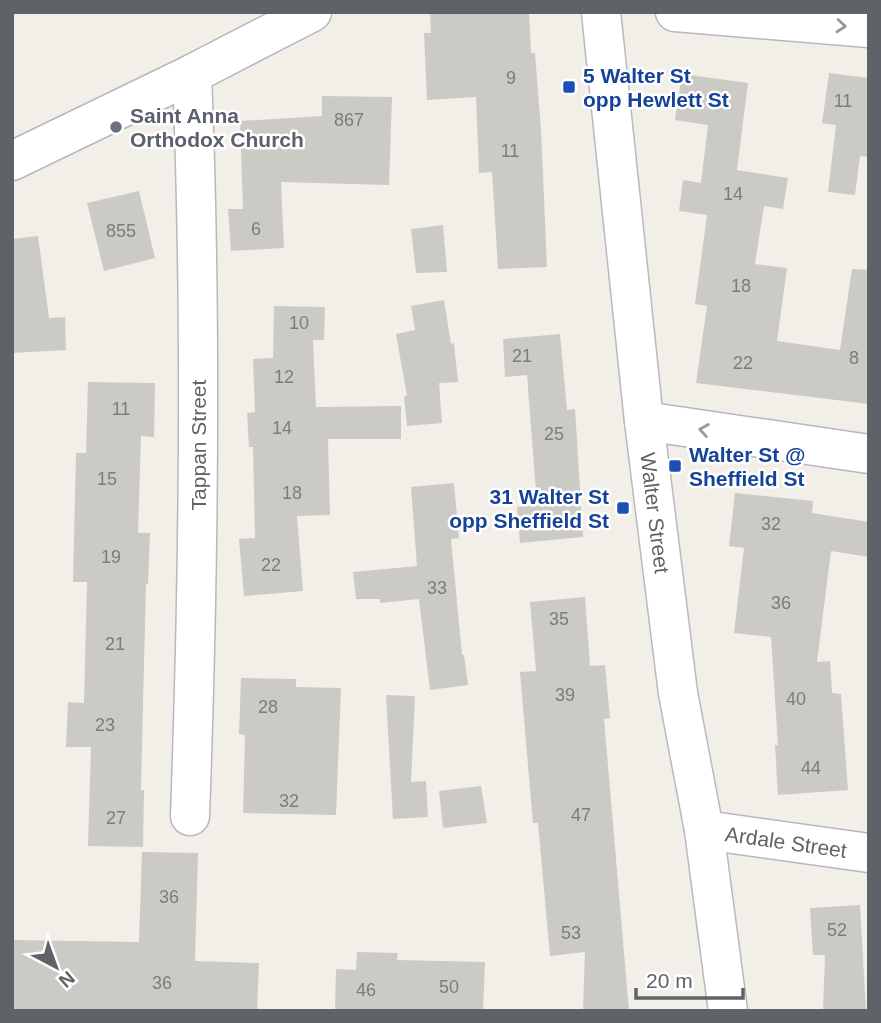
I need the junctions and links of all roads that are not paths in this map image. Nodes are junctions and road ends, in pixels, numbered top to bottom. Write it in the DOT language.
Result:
graph roads {
  1 [pos="312,12"];
  2 [pos="601,12"];
  3 [pos="676,12"];
  4 [pos="869,28"];
  5 [pos="192,75"];
  6 [pos="12,161"];
  7 [pos="644,421"];
  8 [pos="869,454"];
  9 [pos="190,816"];
  10 [pos="704,830"];
  11 [pos="869,853"];
  12 [pos="728,1011"];
  1 -- 5 [label="street"];
  2 -- 7 [label="street, Walter Street"];
  3 -- 4 [label="street, one-way"];
  5 -- 6 [label="street"];
  5 -- 9 [label="street, Tappan Street"];
  8 -- 7 [label="street, one-way"];
  7 -- 10 [label="street, Walter Street"];
  10 -- 11 [label="street, Ardale Street"];
  10 -- 12 [label="street, Walter Street"];
}
